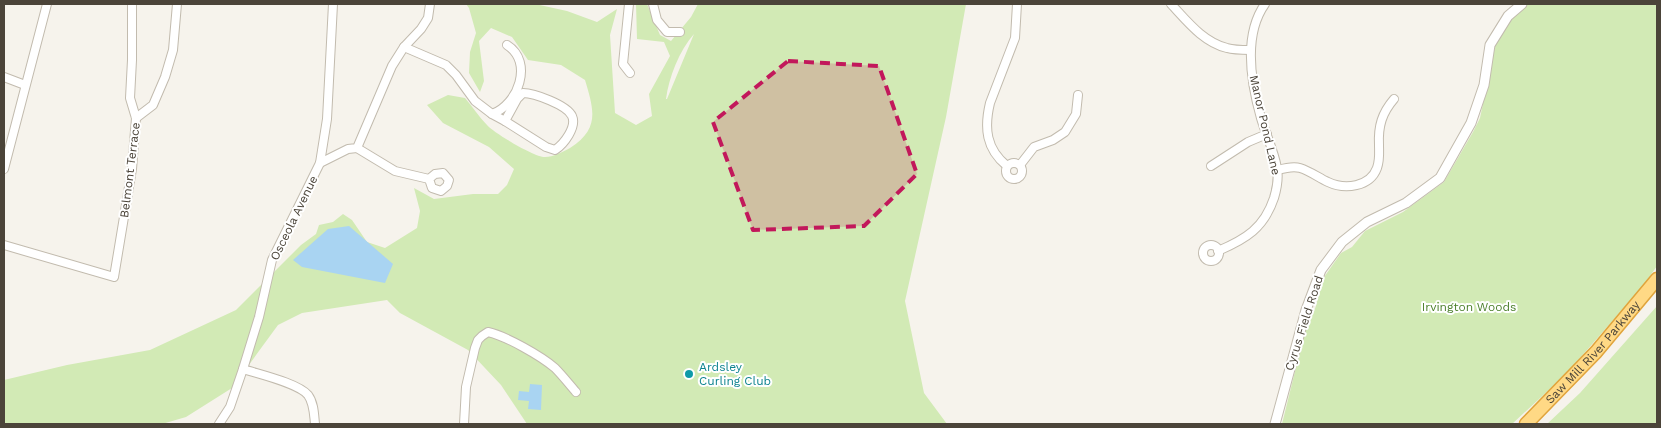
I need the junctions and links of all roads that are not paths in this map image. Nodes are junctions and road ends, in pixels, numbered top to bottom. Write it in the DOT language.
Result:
graph roads {
  1 [pos="47,4"];
  2 [pos="132,4"];
  3 [pos="177,4"];
  4 [pos="332,4"];
  5 [pos="430,4"];
  6 [pos="629,4"];
  7 [pos="653,4"];
  8 [pos="1017,4"];
  9 [pos="1172,4"];
  10 [pos="1265,4"];
  11 [pos="1522,4"];
  12 [pos="680,32"];
  13 [pos="507,45"];
  14 [pos="404,47"];
  15 [pos="1250,50"];
  16 [pos="630,73"];
  17 [pos="4,77"];
  18 [pos="25,84"];
  19 [pos="1078,95"];
  20 [pos="1394,99"];
  21 [pos="492,114"];
  22 [pos="136,118"];
  23 [pos="505,122"];
  24 [pos="1268,134"];
  25 [pos="357,148"];
  26 [pos="5,160"];
  27 [pos="320,163"];
  28 [pos="1020,165"];
  29 [pos="1007,166"];
  30 [pos="1211,166"];
  31 [pos="4,169"];
  32 [pos="1278,170"];
  33 [pos="429,179"];
  34 [pos="4,245"];
  35 [pos="1218,250"];
  36 [pos="1657,279"];
  37 [pos="1657,291"];
  38 [pos="243,369"];
  39 [pos="576,392"];
  40 [pos="219,424"];
  41 [pos="315,424"];
  42 [pos="464,424"];
  43 [pos="1275,424"];
  44 [pos="1526,424"];
  45 [pos="1537,424"];
  1 -- 18 [label="street"];
  2 -- 22 [label="street, Belmont Terrace"];
  3 -- 22 [label="street"];
  4 -- 27 [label="street, Osceola Avenue"];
  5 -- 14 [label="street"];
  6 -- 16 [label="street"];
  7 -- 12 [label="street"];
  8 -- 29 [label="street"];
  9 -- 15 [label="street"];
  10 -- 15 [label="street, Manor Pond Lane"];
  11 -- 43 [label="street, Cyrus Field Road"];
  13 -- 21 [label="street"];
  14 -- 21 [label="street"];
  14 -- 25 [label="street"];
  15 -- 24 [label="street, Manor Pond Lane"];
  17 -- 18 [label="street"];
  18 -- 26 [label="street"];
  19 -- 28 [label="street"];
  20 -- 32 [label="street"];
  21 -- 23 [label="street"];
  22 -- 34 [label="street, Belmont Terrace"];
  23 -- 23 [label="street"];
  24 -- 30 [label="street"];
  24 -- 32 [label="street, Manor Pond Lane"];
  25 -- 27 [label="street"];
  25 -- 33 [label="street"];
  26 -- 31 [label="street"];
  27 -- 38 [label="street, Osceola Avenue"];
  28 -- 29 [label="street"];
  28 -- 29 [label="street"];
  32 -- 35 [label="street, Manor Pond Lane"];
  36 -- 44 [label="highway, Saw Mill River Parkway"];
  37 -- 45 [label="highway, Saw Mill River Parkway"];
  38 -- 40 [label="street, Osceola Avenue"];
  38 -- 41 [label="street"];
  39 -- 42 [label="street"];
}
